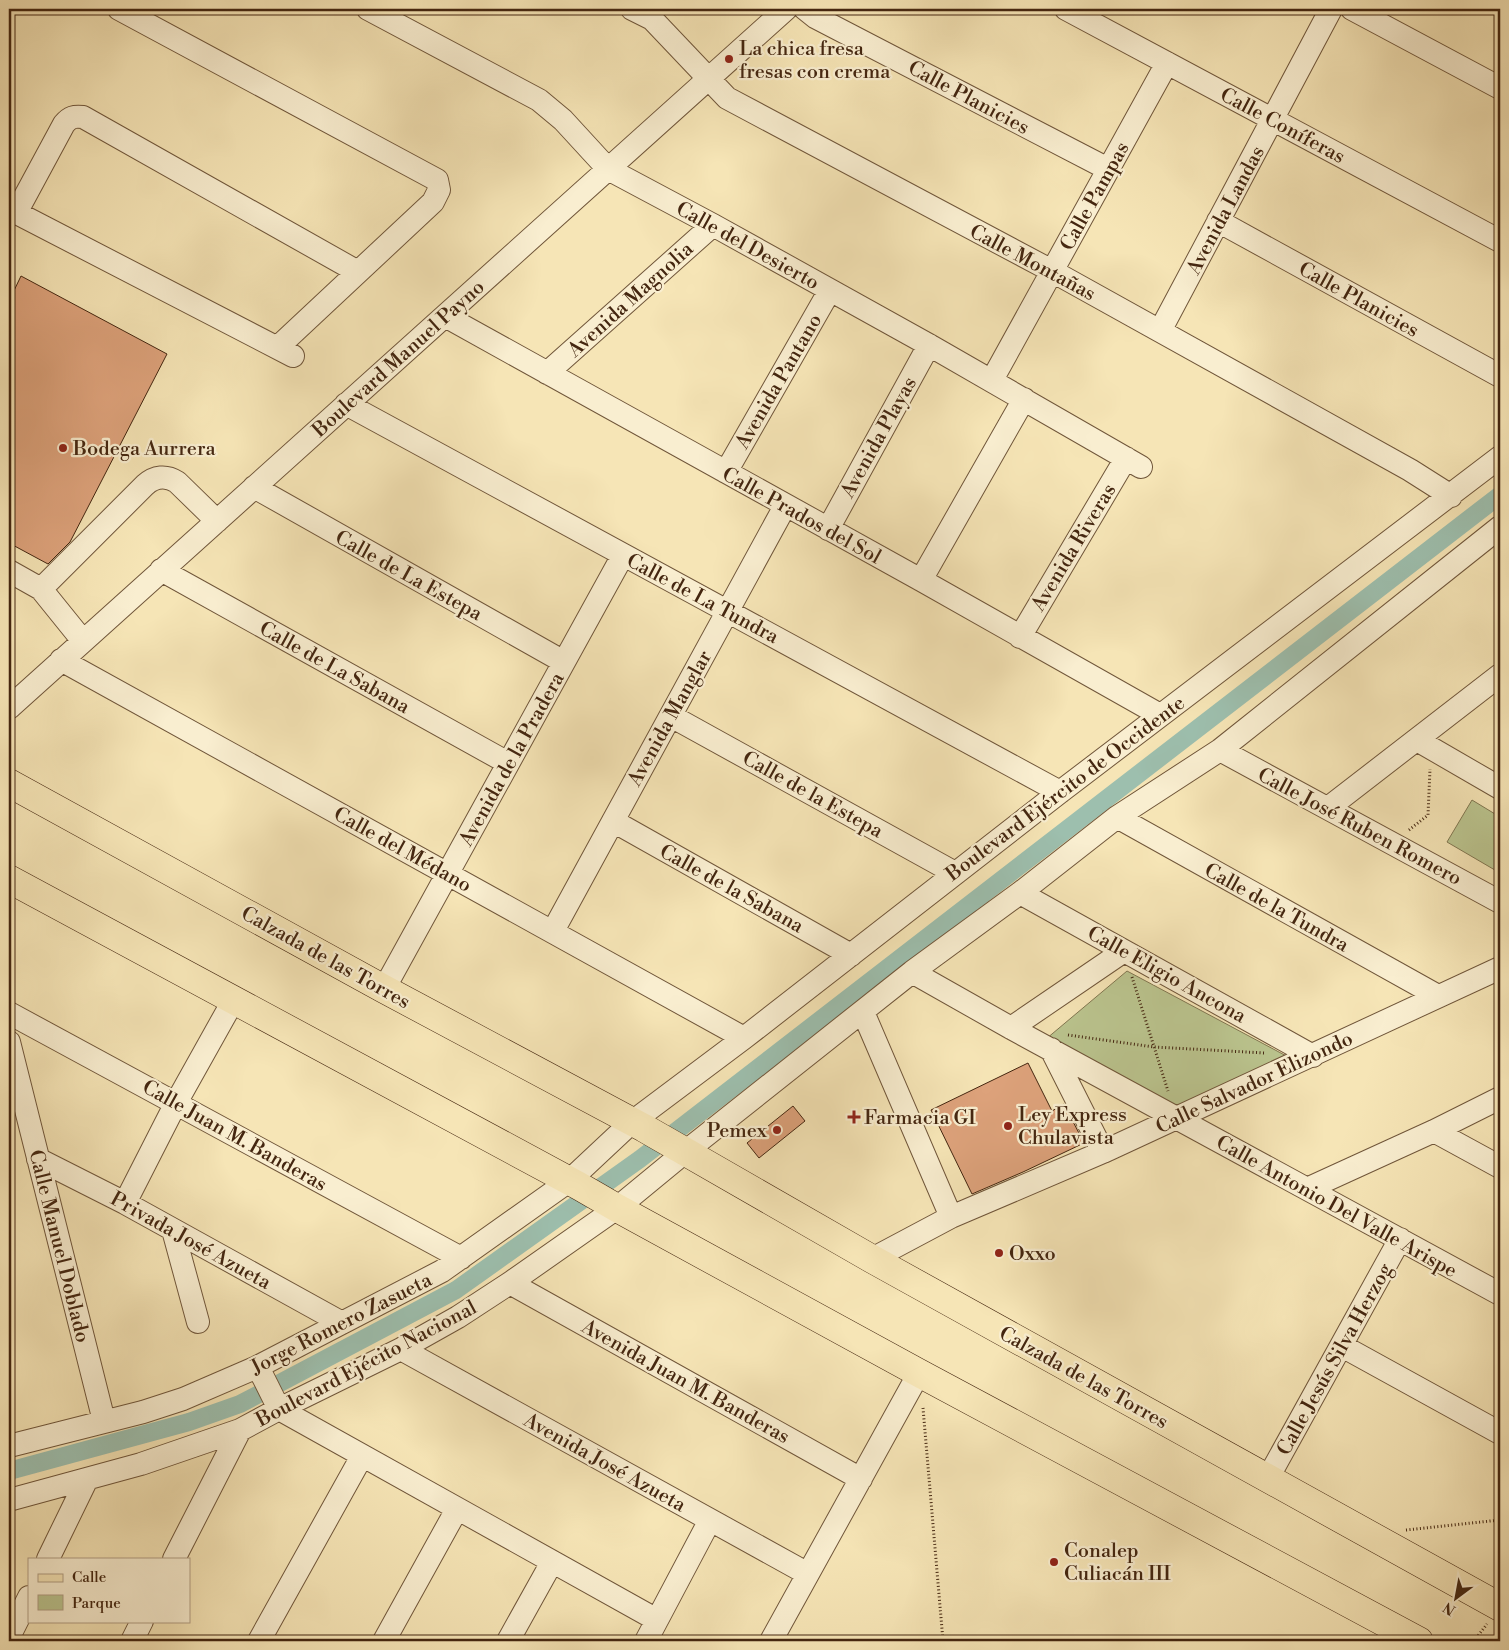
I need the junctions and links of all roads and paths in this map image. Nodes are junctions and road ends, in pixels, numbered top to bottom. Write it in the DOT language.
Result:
graph roads {
  1 [pos="118,9"];
  2 [pos="368,9"];
  3 [pos="632,9"];
  4 [pos="786,9"];
  5 [pos="805,9"];
  6 [pos="1066,9"];
  7 [pos="1331,9"];
  8 [pos="1352,9"];
  9 [pos="1167,63"];
  10 [pos="707,79"];
  11 [pos="1500,88"];
  12 [pos="1273,119"];
  13 [pos="608,169"];
  14 [pos="1108,169"];
  15 [pos="12,211"];
  16 [pos="1218,221"];
  17 [pos="712,224"];
  18 [pos="1500,241"];
  19 [pos="1052,271"];
  20 [pos="358,272"];
  21 [pos="830,290"];
  22 [pos="445,316"];
  23 [pos="1160,331"];
  24 [pos="929,345"];
  25 [pos="547,373"];
  26 [pos="1500,376"];
  27 [pos="992,380"];
  28 [pos="1024,399"];
  29 [pos="346,404"];
  30 [pos="1500,457"];
  31 [pos="1134,463"];
  32 [pos="726,472"];
  33 [pos="254,487"];
  34 [pos="1450,496"];
  35 [pos="785,506"];
  36 [pos="217,521"];
  37 [pos="1500,527"];
  38 [pos="828,529"];
  39 [pos="623,555"];
  40 [pos="162,570"];
  41 [pos="9,571"];
  42 [pos="921,580"];
  43 [pos="41,588"];
  44 [pos="727,611"];
  45 [pos="1020,637"];
  46 [pos="83,641"];
  47 [pos="62,660"];
  48 [pos="564,662"];
  49 [pos="1498,680"];
  50 [pos="9,708"];
  51 [pos="671,716"];
  52 [pos="1158,717"];
  53 [pos="1424,744"];
  54 [pos="1220,750"];
  55 [pos="508,763"];
  56 [pos="9,783"];
  57 [pos="1500,788"];
  58 [pos="1060,792"];
  59 [pos="1328,808"];
  60 [pos="1117,817"];
  61 [pos="613,821"];
  62 [pos="1392,843"];
  63 [pos="955,872"];
  64 [pos="448,873"];
  65 [pos="9,879"];
  66 [pos="1020,893"];
  67 [pos="1500,902"];
  68 [pos="554,931"];
  69 [pos="1124,951"];
  70 [pos="851,955"];
  71 [pos="1500,968"];
  72 [pos="912,972"];
  73 [pos="384,989"];
  74 [pos="1438,996"];
  75 [pos="233,1001"];
  76 [pos="863,1012"];
  77 [pos="9,1013"];
  78 [pos="1011,1028"];
  79 [pos="744,1038"];
  80 [pos="9,1042"];
  81 [pos="1055,1042"];
  82 [pos="1154,1047"];
  83 [pos="1274,1054"];
  84 [pos="1314,1056"];
  85 [pos="14,1088"];
  86 [pos="1500,1098"];
  87 [pos="176,1103"];
  88 [pos="18,1114"];
  89 [pos="1176,1118"];
  90 [pos="638,1125"];
  91 [pos="1434,1131"];
  92 [pos="677,1148"];
  93 [pos="1103,1152"];
  94 [pos="38,1159"];
  95 [pos="1500,1166"];
  96 [pos="1307,1189"];
  97 [pos="591,1193"];
  98 [pos="125,1203"];
  99 [pos="951,1217"];
  100 [pos="173,1230"];
  101 [pos="1400,1239"];
  102 [pos="461,1258"];
  103 [pos="872,1259"];
  104 [pos="510,1283"];
  105 [pos="1500,1294"];
  106 [pos="198,1322"];
  107 [pos="342,1323"];
  108 [pos="1342,1346"];
  109 [pos="401,1349"];
  110 [pos="260,1372"];
  111 [pos="919,1373"];
  112 [pos="277,1406"];
  113 [pos="104,1421"];
  114 [pos="240,1430"];
  115 [pos="1500,1433"];
  116 [pos="9,1446"];
  117 [pos="362,1456"];
  118 [pos="1268,1478"];
  119 [pos="87,1479"];
  120 [pos="861,1479"];
  121 [pos="9,1500"];
  122 [pos="457,1509"];
  123 [pos="710,1520"];
  124 [pos="1500,1520"];
  125 [pos="1405,1530"];
  126 [pos="48,1558"];
  127 [pos="175,1558"];
  128 [pos="552,1562"];
  129 [pos="808,1574"];
  130 [pos="28,1599"];
  131 [pos="1500,1606"];
  132 [pos="657,1620"];
  133 [pos="142,1622"];
  134 [pos="9,1637"];
  135 [pos="132,1641"];
  136 [pos="259,1641"];
  137 [pos="384,1641"];
  138 [pos="508,1641"];
  139 [pos="646,1641"];
  140 [pos="771,1641"];
  141 [pos="943,1641"];
  142 [pos="1419,1641"];
  1 -- 20 [label="street"];
  2 -- 13 [label="street, Calle del Desierto"];
  3 -- 10 [label="street, Calle Montañas"];
  4 -- 10 [label="street, Boulevard Manuel Payno"];
  5 -- 14 [label="street, Calle Planicies"];
  6 -- 9 [label="street, Calle Coníferas"];
  7 -- 12 [label="street, Avenida Landas"];
  8 -- 11 [label="street"];
  9 -- 12 [label="street, Calle Coníferas"];
  9 -- 14 [label="street, Calle Pampas"];
  10 -- 13 [label="street, Boulevard Manuel Payno"];
  10 -- 19 [label="street, Calle Montañas"];
  12 -- 16 [label="street, Avenida Landas"];
  12 -- 18 [label="street, Calle Coníferas"];
  13 -- 17 [label="street, Calle del Desierto"];
  13 -- 22 [label="street, Boulevard Manuel Payno"];
  14 -- 19 [label="street, Calle Pampas"];
  15 -- 20 [label="street"];
  15 -- 20 [label="street"];
  16 -- 23 [label="street, Avenida Landas"];
  16 -- 26 [label="street, Calle Planicies"];
  17 -- 21 [label="street, Calle del Desierto"];
  17 -- 25 [label="street, Avenida Magnolia"];
  19 -- 23 [label="street, Calle Montañas"];
  19 -- 27 [label="street, Calle Pampas"];
  21 -- 24 [label="street, Calle del Desierto"];
  21 -- 32 [label="street, Avenida Pantano"];
  22 -- 25 [label="street, Calle Prados del Sol"];
  22 -- 29 [label="street, Boulevard Manuel Payno"];
  23 -- 34 [label="street, Calle Montañas"];
  24 -- 27 [label="street, Calle del Desierto"];
  24 -- 38 [label="street, Avenida Playas"];
  25 -- 32 [label="street, Calle Prados del Sol"];
  27 -- 28 [label="street, Calle del Desierto"];
  28 -- 31 [label="street, Calle del Desierto"];
  28 -- 42 [label="street"];
  29 -- 33 [label="street, Boulevard Manuel Payno"];
  29 -- 39 [label="street, Calle de La Tundra"];
  30 -- 34 [label="street, Boulevard Ejército de Occidente"];
  31 -- 45 [label="street, Avenida Riveras"];
  32 -- 35 [label="street, Calle Prados del Sol"];
  33 -- 36 [label="street, Boulevard Manuel Payno"];
  33 -- 48 [label="street, Calle de La Estepa"];
  34 -- 52 [label="street, Boulevard Ejército de Occidente"];
  35 -- 38 [label="street, Calle Prados del Sol"];
  35 -- 44 [label="street, Avenida Manglar"];
  36 -- 40 [label="street, Boulevard Manuel Payno"];
  36 -- 43 [label="street"];
  37 -- 54 [label="street"];
  38 -- 42 [label="street, Calle Prados del Sol"];
  39 -- 44 [label="street, Calle de La Tundra"];
  39 -- 48 [label="street, Avenida de la Pradera"];
  40 -- 46 [label="street, Boulevard Manuel Payno"];
  40 -- 55 [label="street, Calle de La Sabana"];
  41 -- 43 [label="street"];
  42 -- 45 [label="street, Calle Prados del Sol"];
  43 -- 46 [label="street"];
  44 -- 51 [label="street, Avenida Manglar"];
  44 -- 58 [label="street, Calle de La Tundra"];
  45 -- 52 [label="street, Calle Prados del Sol"];
  46 -- 47 [label="street, Boulevard Manuel Payno"];
  47 -- 50 [label="street, Boulevard Manuel Payno"];
  47 -- 64 [label="street, Calle del Médano"];
  48 -- 55 [label="street, Avenida de la Pradera"];
  49 -- 53 [label="street"];
  51 -- 61 [label="street, Avenida Manglar"];
  51 -- 63 [label="street, Calle de la Estepa"];
  52 -- 58 [label="street, Boulevard Ejército de Occidente"];
  53 -- 57 [label="street"];
  53 -- 59 [label="street"];
  53 -- 62 [label="path"];
  54 -- 59 [label="street, Calle José Ruben Romero"];
  54 -- 60 [label="street"];
  55 -- 64 [label="street, Avenida de la Pradera"];
  56 -- 73 [label="main road, Calzada de las Torres"];
  58 -- 63 [label="street, Boulevard Ejército de Occidente"];
  59 -- 62 [label="street, Calle José Ruben Romero"];
  60 -- 66 [label="street"];
  60 -- 74 [label="street, Calle de la Tundra"];
  61 -- 68 [label="street, Avenida Manglar"];
  61 -- 70 [label="street, Calle de la Sabana"];
  62 -- 67 [label="street, Calle José Ruben Romero"];
  63 -- 70 [label="street, Boulevard Ejército de Occidente"];
  64 -- 68 [label="street, Calle del Médano"];
  64 -- 73 [label="street, Avenida de la Pradera"];
  65 -- 75 [label="main road"];
  66 -- 69 [label="street, Calle Eligio Ancona"];
  66 -- 72 [label="street"];
  68 -- 79 [label="street, Calle del Médano"];
  69 -- 78 [label="street"];
  69 -- 82 [label="path"];
  69 -- 84 [label="street, Calle Eligio Ancona"];
  70 -- 79 [label="street, Boulevard Ejército de Occidente"];
  71 -- 74 [label="street, Calle Salvador Elizondo"];
  72 -- 76 [label="street"];
  72 -- 78 [label="street, Calle Antonio Del Valle Arispe"];
  73 -- 90 [label="main road, Calzada de las Torres"];
  74 -- 84 [label="street, Calle Salvador Elizondo"];
  75 -- 87 [label="street"];
  75 -- 97 [label="main road"];
  76 -- 92 [label="street"];
  76 -- 99 [label="street"];
  77 -- 87 [label="street, Calle Juan M. Banderas"];
  78 -- 81 [label="street, Calle Antonio Del Valle Arispe"];
  79 -- 90 [label="street, Boulevard Ejército de Occidente"];
  80 -- 85 [label="street, Calle Manuel Doblado"];
  81 -- 82 [label="path"];
  81 -- 89 [label="street, Calle Antonio Del Valle Arispe"];
  81 -- 93 [label="street"];
  82 -- 83 [label="path"];
  82 -- 89 [label="path"];
  84 -- 89 [label="street, Calle Salvador Elizondo"];
  85 -- 88 [label="street, Calle Manuel Doblado"];
  86 -- 91 [label="street"];
  87 -- 98 [label="street"];
  87 -- 102 [label="street, Calle Juan M. Banderas"];
  88 -- 94 [label="street, Calle Manuel Doblado"];
  89 -- 93 [label="street, Calle Salvador Elizondo"];
  89 -- 96 [label="street, Calle Antonio Del Valle Arispe"];
  90 -- 92 [label="main road, Calzada de las Torres"];
  90 -- 97 [label="street, Jorge Romero Zasueta"];
  91 -- 95 [label="street"];
  91 -- 96 [label="street"];
  92 -- 97 [label="street, Boulevard Ejécito Nacional"];
  92 -- 103 [label="main road, Calzada de las Torres"];
  93 -- 99 [label="street, Calle Salvador Elizondo"];
  94 -- 98 [label="street, Privada José Azueta"];
  94 -- 113 [label="street, Calle Manuel Doblado"];
  96 -- 101 [label="street, Calle Antonio Del Valle Arispe"];
  97 -- 102 [label="street, Jorge Romero Zasueta"];
  97 -- 104 [label="street, Boulevard Ejécito Nacional"];
  97 -- 111 [label="main road"];
  98 -- 100 [label="street, Privada José Azueta"];
  99 -- 103 [label="street, Calle Salvador Elizondo"];
  100 -- 106 [label="street"];
  100 -- 107 [label="street, Privada José Azueta"];
  101 -- 105 [label="street, Calle Antonio Del Valle Arispe"];
  101 -- 108 [label="street, Calle Jesús Silva Herzog"];
  102 -- 107 [label="street, Jorge Romero Zasueta"];
  103 -- 118 [label="main road, Calzada de las Torres"];
  104 -- 109 [label="street, Boulevard Ejécito Nacional"];
  104 -- 120 [label="street, Avenida Juan M. Banderas"];
  107 -- 110 [label="street, Jorge Romero Zasueta"];
  108 -- 115 [label="street"];
  108 -- 118 [label="street, Calle Jesús Silva Herzog"];
  109 -- 112 [label="street, Boulevard Ejécito Nacional"];
  109 -- 123 [label="street, Avenida José Azueta"];
  110 -- 112 [label="street"];
  110 -- 113 [label="street, Jorge Romero Zasueta"];
  111 -- 120 [label="street"];
  111 -- 141 [label="path"];
  111 -- 142 [label="main road"];
  112 -- 114 [label="street, Boulevard Ejécito Nacional"];
  112 -- 117 [label="street"];
  113 -- 116 [label="street, Jorge Romero Zasueta"];
  114 -- 119 [label="street, Boulevard Ejécito Nacional"];
  114 -- 127 [label="street"];
  117 -- 122 [label="street"];
  117 -- 136 [label="street"];
  118 -- 131 [label="main road, Calzada de las Torres"];
  119 -- 121 [label="street, Boulevard Ejécito Nacional"];
  119 -- 126 [label="street"];
  120 -- 129 [label="street"];
  122 -- 128 [label="street"];
  122 -- 137 [label="street"];
  123 -- 129 [label="street, Avenida José Azueta"];
  123 -- 132 [label="street"];
  124 -- 125 [label="path"];
  128 -- 132 [label="street"];
  128 -- 138 [label="street"];
  129 -- 140 [label="street"];
  130 -- 134 [label="street"];
  132 -- 139 [label="street"];
  133 -- 135 [label="street"];
}
